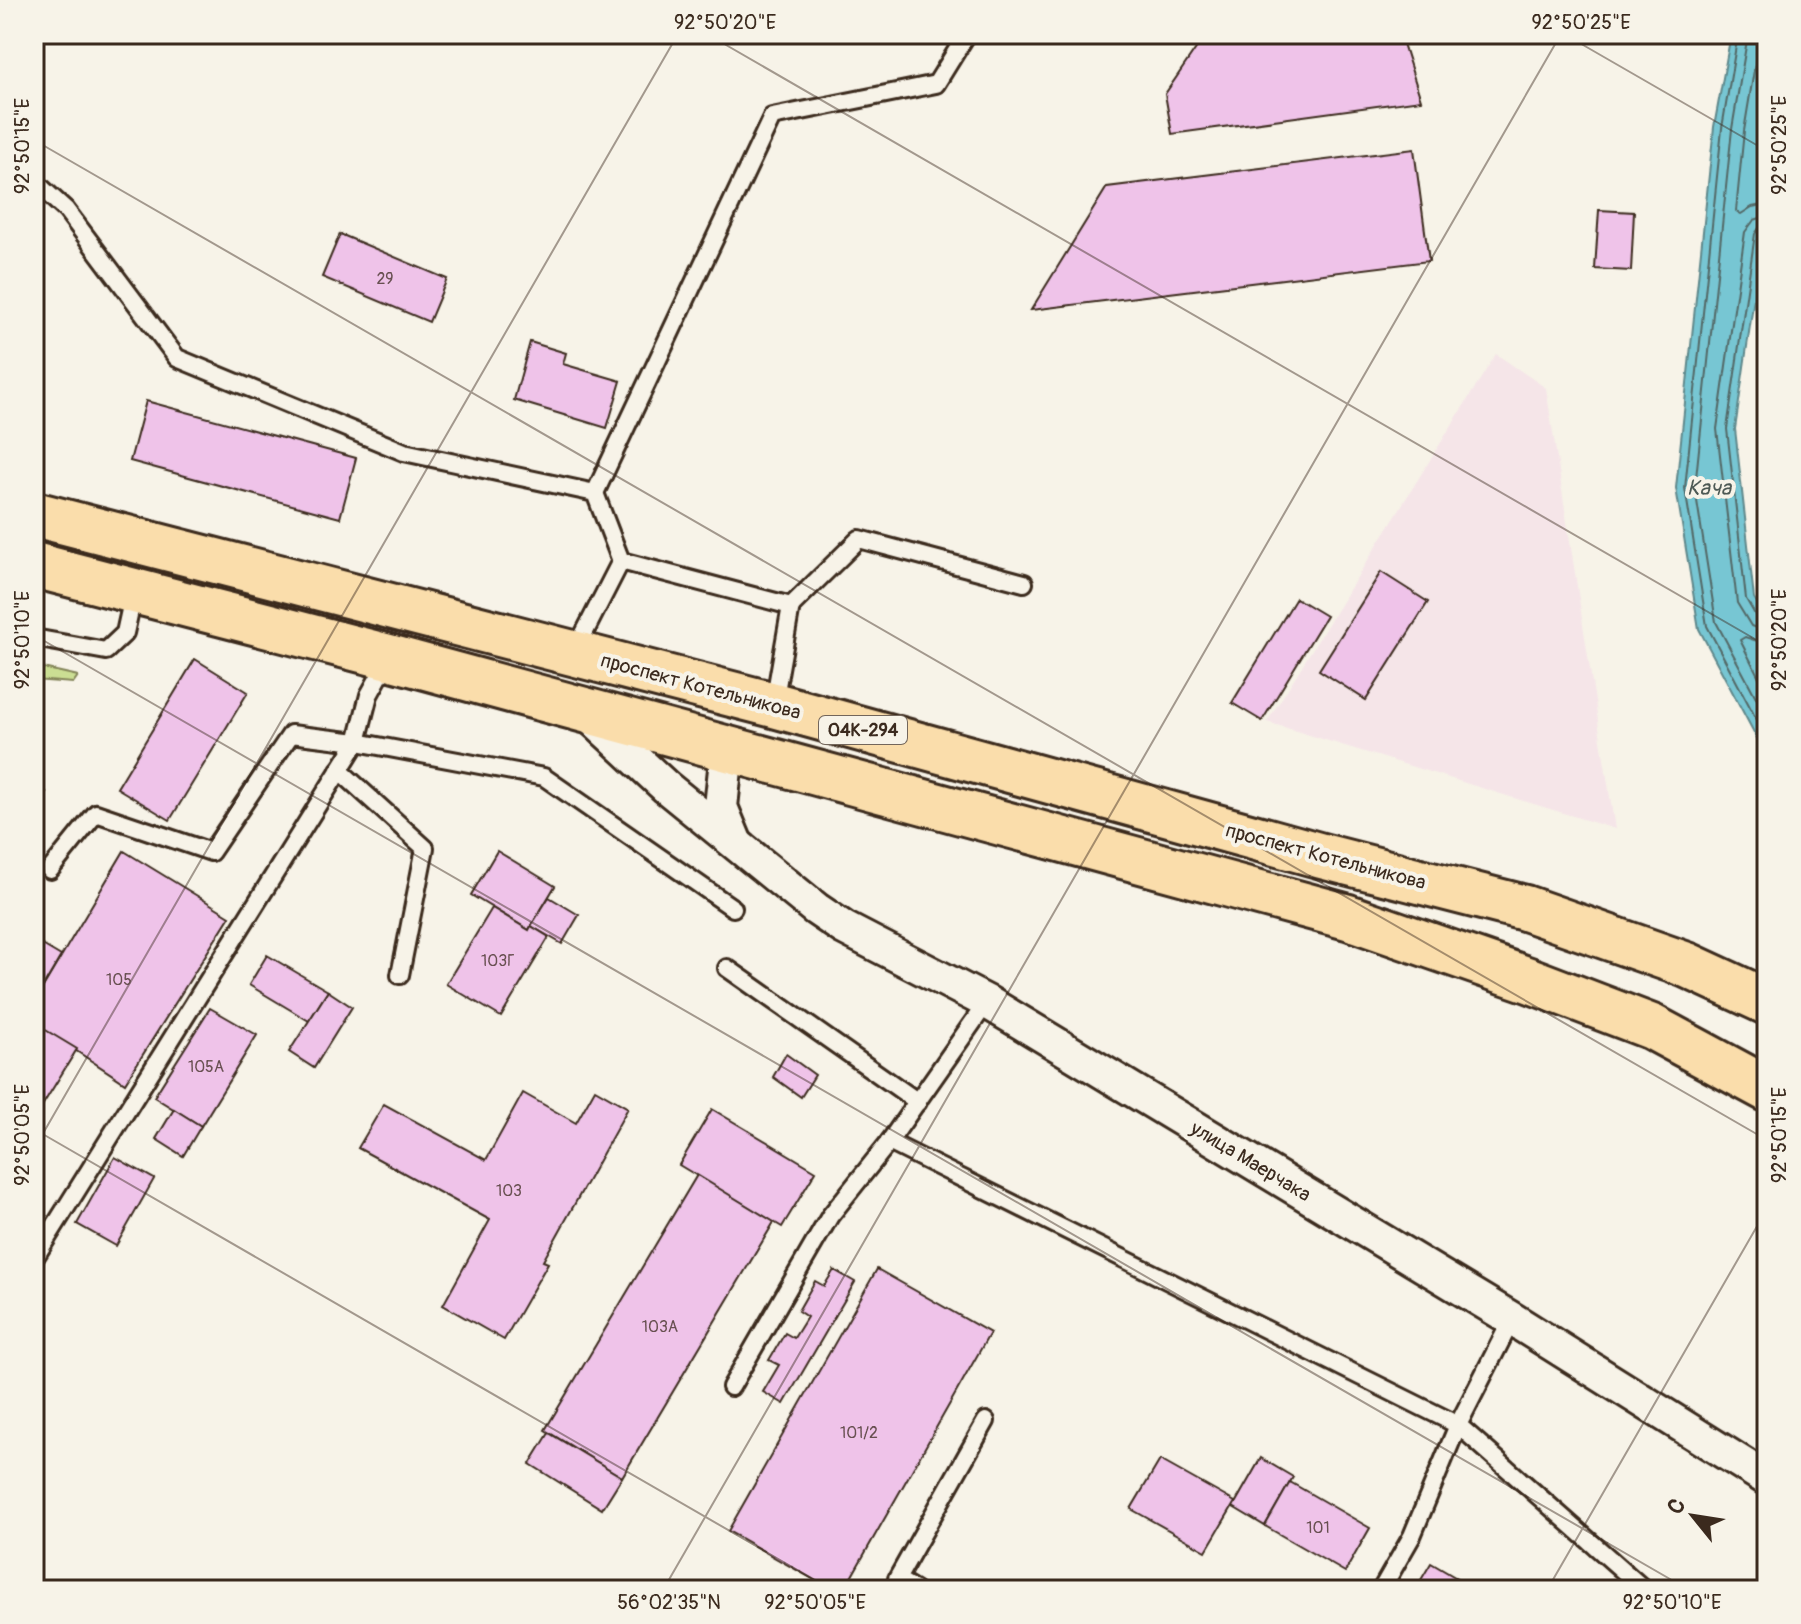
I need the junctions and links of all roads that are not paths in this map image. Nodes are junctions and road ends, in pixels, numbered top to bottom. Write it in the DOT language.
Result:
graph roads {
  1 [pos="967,34"];
  2 [pos="34,181"];
  3 [pos="595,493"];
  4 [pos="34,514"];
  5 [pos="621,561"];
  6 [pos="34,565"];
  7 [pos="1024,583"];
  8 [pos="134,592"];
  9 [pos="791,606"];
  10 [pos="34,638"];
  11 [pos="574,652"];
  12 [pos="389,657"];
  13 [pos="774,705"];
  14 [pos="582,709"];
  15 [pos="357,742"];
  16 [pos="727,750"];
  17 [pos="339,770"];
  18 [pos="736,844"];
  19 [pos="50,870"];
  20 [pos="733,908"];
  21 [pos="727,968"];
  22 [pos="400,975"];
  23 [pos="987,1002"];
  24 [pos="1767,1002"];
  25 [pos="1749,1079"];
  26 [pos="918,1102"];
  27 [pos="889,1142"];
  28 [pos="34,1259"];
  29 [pos="1512,1319"];
  30 [pos="731,1387"];
  31 [pos="986,1421"];
  32 [pos="1458,1425"];
  33 [pos="1767,1479"];
  34 [pos="893,1584"];
  35 [pos="915,1590"];
  36 [pos="1381,1590"];
  37 [pos="1645,1590"];
  1 -- 3 [label="lane"];
  2 -- 3 [label="lane"];
  3 -- 5 [label="lane"];
  4 -- 11 [label="highway, проспект Котельникова / 04К-294"];
  5 -- 9 [label="lane"];
  5 -- 11 [label="lane"];
  6 -- 8 [label="highway, 04К-294"];
  7 -- 9 [label="lane"];
  8 -- 10 [label="lane"];
  8 -- 12 [label="highway, 04К-294"];
  9 -- 13 [label="lane"];
  11 -- 13 [label="highway, проспект Котельникова / 04К-294"];
  12 -- 14 [label="highway, 04К-294"];
  12 -- 15 [label="lane"];
  13 -- 24 [label="highway, проспект Котельникова / 04К-294"];
  14 -- 16 [label="highway, 04К-294"];
  14 -- 18 [label="street, улица Маерчака"];
  15 -- 17 [label="lane"];
  15 -- 19 [label="lane"];
  15 -- 20 [label="lane"];
  16 -- 18 [label="street"];
  16 -- 25 [label="highway, 04К-294"];
  17 -- 22 [label="lane"];
  17 -- 28 [label="lane"];
  18 -- 23 [label="street, улица Маерчака"];
  21 -- 26 [label="lane"];
  23 -- 26 [label="lane"];
  23 -- 29 [label="street, улица Маерчака"];
  26 -- 27 [label="lane"];
  27 -- 30 [label="lane"];
  27 -- 32 [label="lane"];
  29 -- 32 [label="lane"];
  29 -- 33 [label="street, улица Маерчака"];
  31 -- 34 [label="lane"];
  32 -- 36 [label="lane"];
  32 -- 37 [label="lane"];
  34 -- 35 [label="lane"];
}
